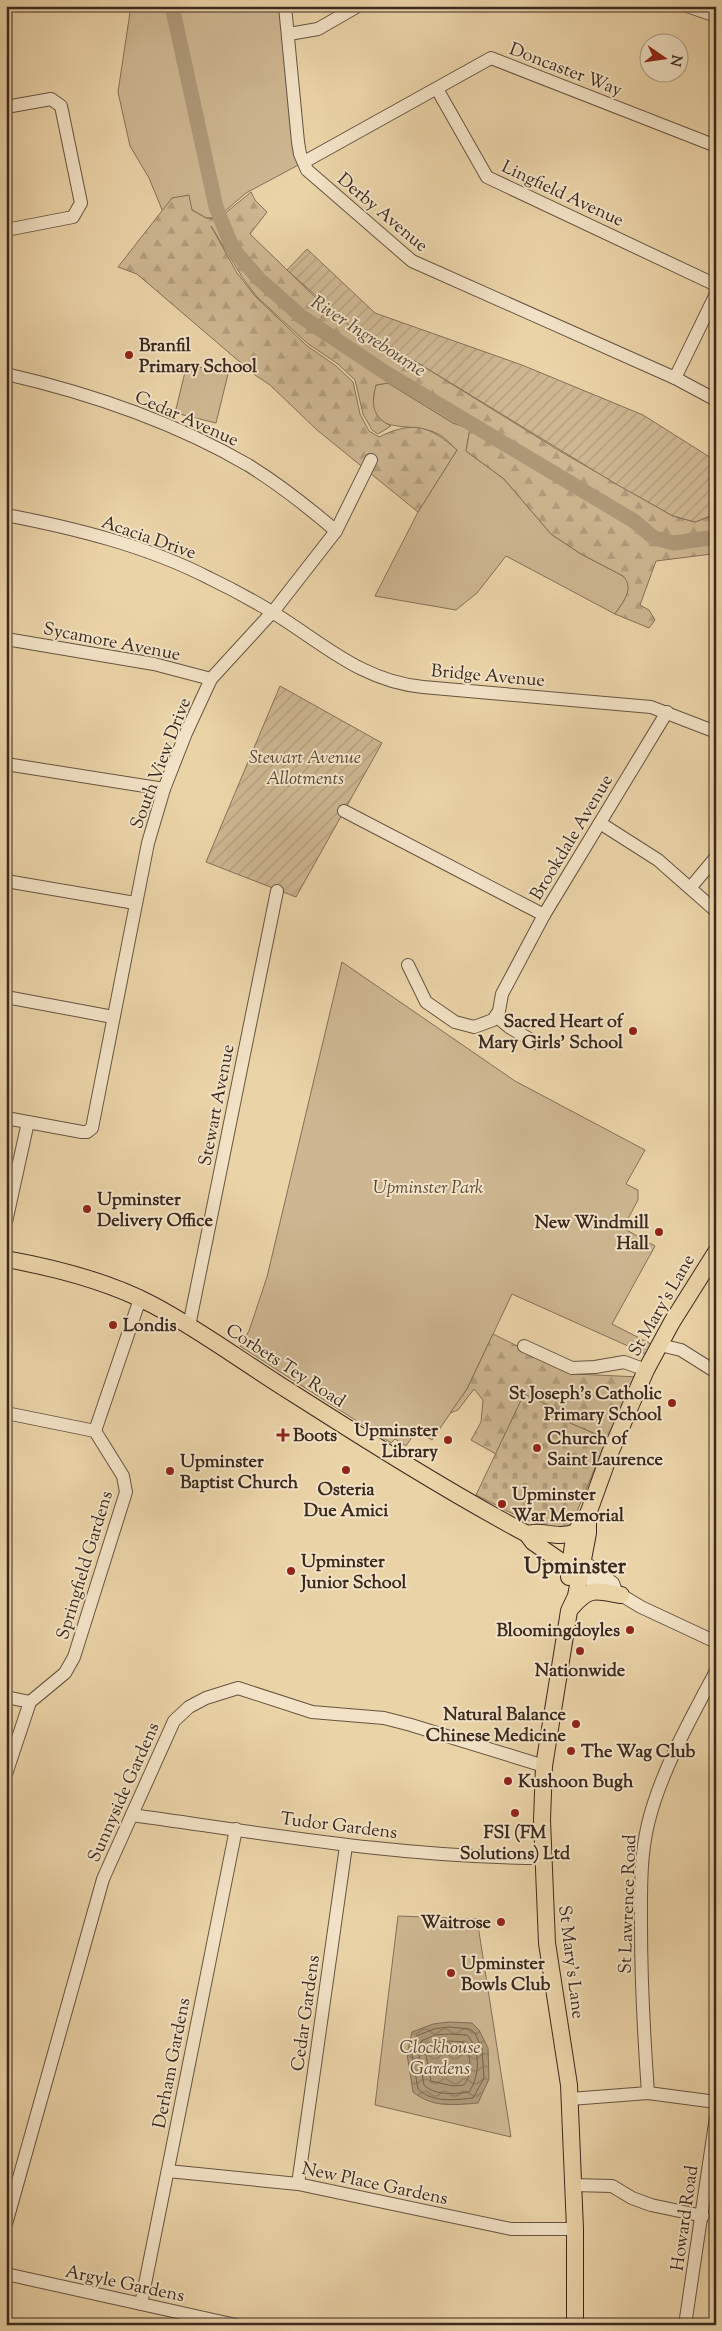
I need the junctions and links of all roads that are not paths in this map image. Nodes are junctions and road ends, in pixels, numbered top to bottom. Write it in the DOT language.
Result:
graph roads {
  1 [pos="285,6"];
  2 [pos="358,6"];
  3 [pos="687,6"];
  4 [pos="716,16"];
  5 [pos="289,34"];
  6 [pos="436,89"];
  7 [pos="6,107"];
  8 [pos="716,146"];
  9 [pos="304,162"];
  10 [pos="6,230"];
  11 [pos="716,284"];
  12 [pos="716,294"];
  13 [pos="6,374"];
  14 [pos="675,378"];
  15 [pos="716,400"];
  16 [pos="371,460"];
  17 [pos="6,515"];
  18 [pos="336,530"];
  19 [pos="272,612"];
  20 [pos="6,639"];
  21 [pos="211,679"];
  22 [pos="668,712"];
  23 [pos="716,732"];
  24 [pos="6,764"];
  25 [pos="164,789"];
  26 [pos="344,811"];
  27 [pos="600,823"];
  28 [pos="716,857"];
  29 [pos="6,881"];
  30 [pos="691,888"];
  31 [pos="277,891"];
  32 [pos="135,903"];
  33 [pos="716,911"];
  34 [pos="544,916"];
  35 [pos="408,965"];
  36 [pos="6,997"];
  37 [pos="496,1016"];
  38 [pos="113,1017"];
  39 [pos="536,1043"];
  40 [pos="6,1118"];
  41 [pos="28,1122"];
  42 [pos="6,1222"];
  43 [pos="716,1252"];
  44 [pos="6,1259"];
  45 [pos="140,1299"];
  46 [pos="189,1326"];
  47 [pos="660,1345"];
  48 [pos="524,1346"];
  49 [pos="646,1370"];
  50 [pos="716,1372"];
  51 [pos="6,1414"];
  52 [pos="96,1430"];
  53 [pos="588,1514"];
  54 [pos="577,1532"];
  55 [pos="529,1535"];
  56 [pos="576,1564"];
  57 [pos="618,1593"];
  58 [pos="570,1608"];
  59 [pos="716,1642"];
  60 [pos="716,1671"];
  61 [pos="6,1698"];
  62 [pos="30,1702"];
  63 [pos="544,1766"];
  64 [pos="6,1774"];
  65 [pos="132,1815"];
  66 [pos="236,1829"];
  67 [pos="346,1846"];
  68 [pos="543,1858"];
  69 [pos="648,2093"];
  70 [pos="570,2099"];
  71 [pos="716,2102"];
  72 [pos="716,2117"];
  73 [pos="168,2171"];
  74 [pos="298,2184"];
  75 [pos="573,2185"];
  76 [pos="703,2216"];
  77 [pos="6,2224"];
  78 [pos="575,2229"];
  79 [pos="6,2274"];
  80 [pos="141,2304"];
  81 [pos="236,2325"];
  82 [pos="575,2325"];
  83 [pos="685,2325"];
  1 -- 5 [label="street, Derby Avenue"];
  2 -- 5 [label="street"];
  3 -- 4 [label="street"];
  5 -- 9 [label="street, Derby Avenue"];
  6 -- 8 [label="street, Doncaster Way"];
  6 -- 9 [label="street, Doncaster Way"];
  6 -- 11 [label="street, Lingfield Avenue"];
  7 -- 10 [label="street"];
  9 -- 14 [label="street, Derby Avenue"];
  12 -- 14 [label="street"];
  13 -- 18 [label="street, Cedar Avenue"];
  14 -- 15 [label="street, Derby Avenue"];
  16 -- 18 [label="street, South View Drive"];
  17 -- 19 [label="street, Acacia Drive"];
  18 -- 19 [label="street, South View Drive"];
  19 -- 21 [label="street, South View Drive"];
  19 -- 22 [label="street, Bridge Avenue"];
  20 -- 21 [label="street, Sycamore Avenue"];
  21 -- 25 [label="street, South View Drive"];
  22 -- 23 [label="street, Bridge Avenue"];
  22 -- 27 [label="street, Brookdale Avenue"];
  24 -- 25 [label="street"];
  25 -- 32 [label="street, South View Drive"];
  26 -- 34 [label="street, Brookdale Avenue"];
  27 -- 30 [label="street"];
  27 -- 34 [label="street, Brookdale Avenue"];
  28 -- 30 [label="street"];
  29 -- 32 [label="street"];
  30 -- 33 [label="street"];
  31 -- 46 [label="street, Stewart Avenue"];
  32 -- 38 [label="street, South View Drive"];
  34 -- 37 [label="street"];
  35 -- 37 [label="street"];
  36 -- 38 [label="street"];
  37 -- 39 [label="street"];
  38 -- 41 [label="street, South View Drive"];
  40 -- 41 [label="street"];
  41 -- 42 [label="street"];
  43 -- 47 [label="main road, St Mary's Lane"];
  44 -- 45 [label="main road, Corbets Tey Road"];
  45 -- 46 [label="main road, Corbets Tey Road"];
  45 -- 52 [label="street"];
  46 -- 55 [label="main road, Corbets Tey Road"];
  47 -- 49 [label="main road, St Mary's Lane"];
  47 -- 50 [label="street"];
  48 -- 49 [label="street"];
  49 -- 53 [label="main road, St Mary's Lane"];
  51 -- 52 [label="street"];
  52 -- 62 [label="street, Springfield Gardens"];
  53 -- 54 [label="main road"];
  53 -- 56 [label="main road, St Mary's Lane"];
  54 -- 55 [label="main road"];
  54 -- 56 [label="main road, St Mary's Lane"];
  55 -- 56 [label="main road, Corbets Tey Road"];
  56 -- 57 [label="street"];
  56 -- 58 [label="main road, St Mary's Lane"];
  57 -- 58 [label="main road"];
  57 -- 59 [label="street"];
  58 -- 63 [label="main road, St Mary's Lane"];
  60 -- 69 [label="street, St Lawrence Road"];
  61 -- 62 [label="street"];
  62 -- 64 [label="street"];
  63 -- 65 [label="street, Sunnyside Gardens"];
  63 -- 68 [label="main road, St Mary's Lane"];
  65 -- 66 [label="street, Tudor Gardens"];
  65 -- 77 [label="street, Sunnyside Gardens"];
  66 -- 67 [label="street, Tudor Gardens"];
  66 -- 73 [label="street, Derham Gardens"];
  67 -- 68 [label="street, Tudor Gardens"];
  67 -- 74 [label="street, Cedar Gardens"];
  68 -- 70 [label="main road, St Mary's Lane"];
  69 -- 70 [label="street"];
  69 -- 71 [label="street"];
  70 -- 75 [label="main road, St Mary's Lane"];
  72 -- 76 [label="street, Howard Road"];
  73 -- 74 [label="street, New Place Gardens"];
  73 -- 80 [label="street, Derham Gardens"];
  74 -- 78 [label="street, New Place Gardens"];
  75 -- 76 [label="street"];
  75 -- 78 [label="main road, St Mary's Lane"];
  76 -- 83 [label="street, Howard Road"];
  78 -- 82 [label="main road, St Mary's Lane"];
  79 -- 80 [label="street, Argyle Gardens"];
  80 -- 81 [label="street, Argyle Gardens"];
}
